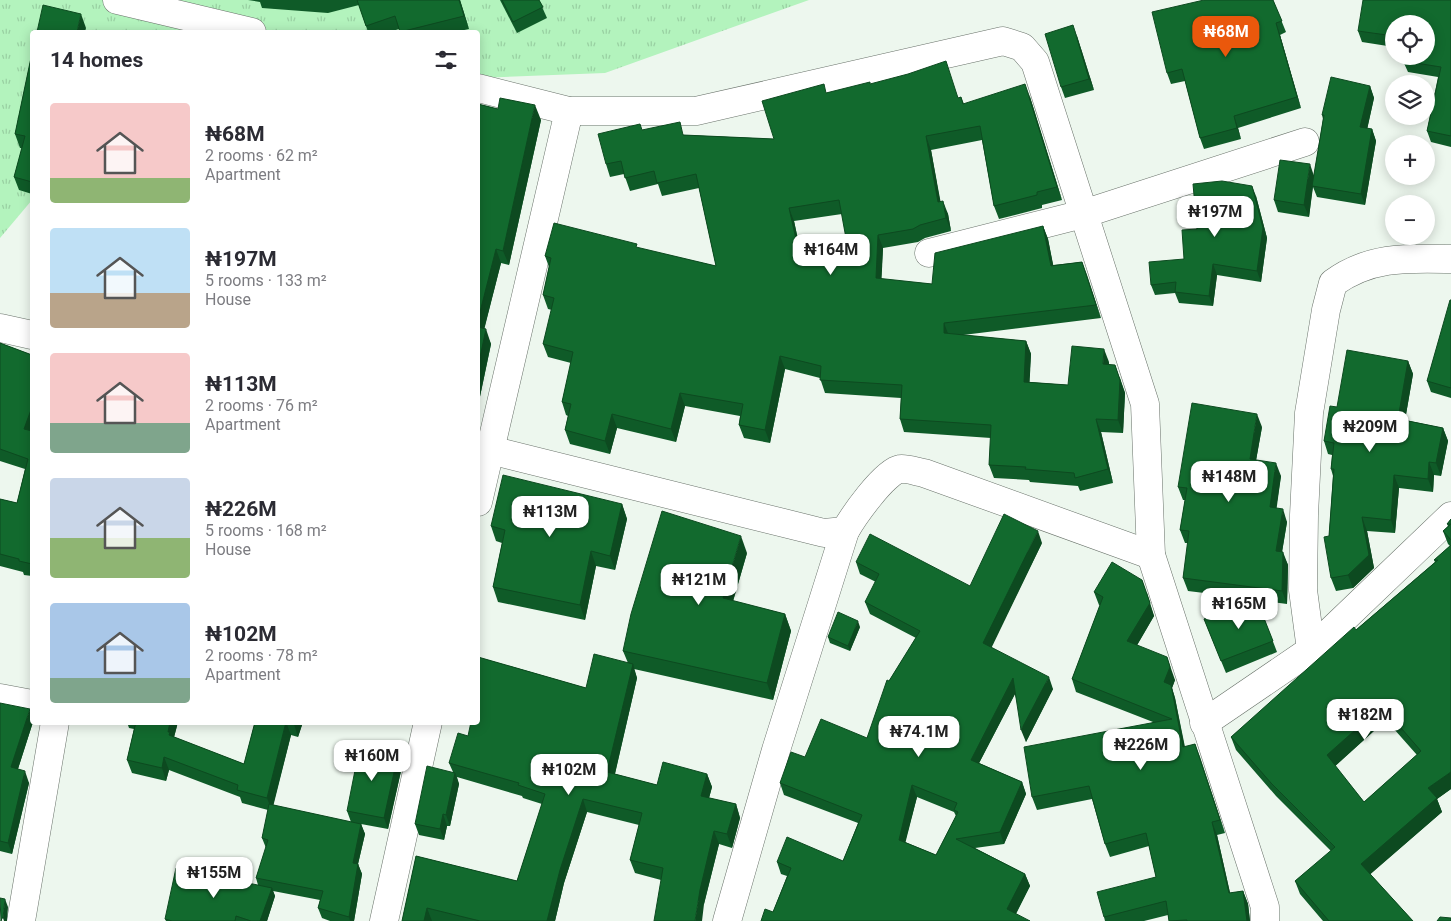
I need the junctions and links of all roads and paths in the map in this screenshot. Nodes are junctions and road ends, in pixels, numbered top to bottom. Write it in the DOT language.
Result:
graph roads {
  1 [pos="117,0"];
  2 [pos="244,30"];
  3 [pos="480,89"];
  4 [pos="569,111"];
  5 [pos="1305,142"];
  6 [pos="1083,214"];
  7 [pos="930,253"];
  8 [pos="1451,259"];
  9 [pos="0,328"];
  10 [pos="30,335"];
  11 [pos="483,448"];
  12 [pos="480,480"];
  13 [pos="1451,516"];
  14 [pos="844,531"];
  15 [pos="1151,556"];
  16 [pos="1311,650"];
  17 [pos="0,698"];
  18 [pos="30,704"];
  19 [pos="1204,723"];
  20 [pos="54,725"];
  21 [pos="427,725"];
  22 [pos="21,921"];
  23 [pos="384,921"];
  24 [pos="727,921"];
  25 [pos="1266,921"];
  1 -- 2 [label="street"];
  3 -- 4 [label="street"];
  4 -- 6 [label="street"];
  4 -- 11 [label="street"];
  5 -- 6 [label="street"];
  6 -- 7 [label="street"];
  6 -- 15 [label="street"];
  8 -- 16 [label="street"];
  9 -- 10 [label="street"];
  11 -- 12 [label="street"];
  11 -- 14 [label="street"];
  13 -- 16 [label="street"];
  14 -- 15 [label="street"];
  14 -- 24 [label="street"];
  15 -- 19 [label="street"];
  16 -- 19 [label="street"];
  17 -- 18 [label="street"];
  19 -- 25 [label="street"];
  20 -- 22 [label="street"];
  21 -- 23 [label="street"];
}
